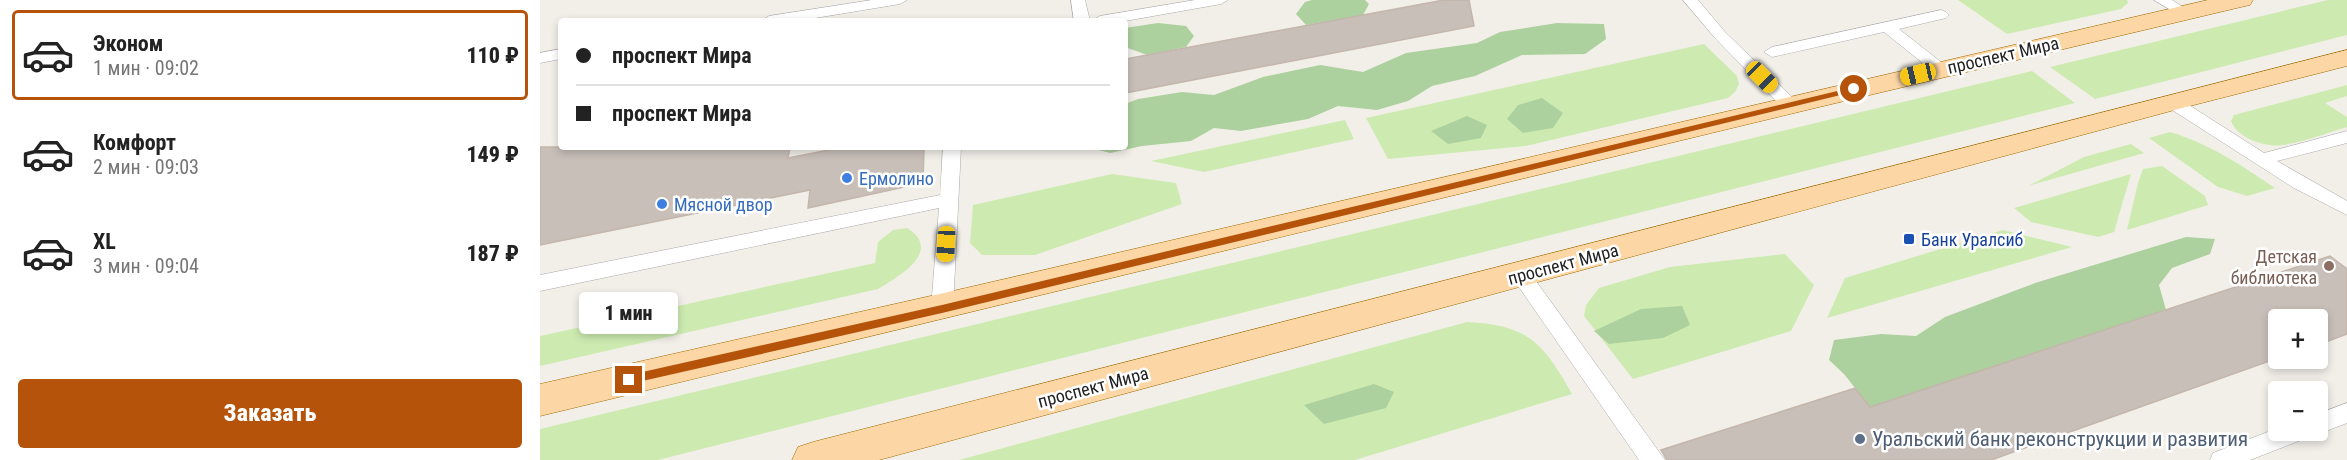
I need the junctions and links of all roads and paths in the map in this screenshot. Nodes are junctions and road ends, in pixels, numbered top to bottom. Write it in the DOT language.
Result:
graph roads {
  1 [pos="900,0"];
  2 [pos="1078,0"];
  3 [pos="1221,0"];
  4 [pos="1690,0"];
  5 [pos="2241,0"];
  6 [pos="2173,7"];
  7 [pos="1941,15"];
  8 [pos="788,18"];
  9 [pos="1081,18"];
  10 [pos="1117,18"];
  11 [pos="1887,27"];
  12 [pos="1772,52"];
  13 [pos="558,55"];
  14 [pos="540,58"];
  15 [pos="2347,58"];
  16 [pos="1940,69"];
  17 [pos="2172,102"];
  18 [pos="1790,105"];
  19 [pos="2347,137"];
  20 [pos="952,150"];
  21 [pos="2262,159"];
  22 [pos="948,200"];
  23 [pos="2347,209"];
  24 [pos="1521,275"];
  25 [pos="540,283"];
  26 [pos="942,309"];
  27 [pos="540,400"];
  28 [pos="2347,413"];
  29 [pos="2328,420"];
  30 [pos="2272,441"];
  31 [pos="813,460"];
  32 [pos="1653,460"];
  33 [pos="2222,460"];
  1 -- 8 [label="lane"];
  2 -- 9 [label="lane"];
  3 -- 10 [label="lane"];
  4 -- 18 [label="lane"];
  5 -- 6 [label="main road, проспект Мира"];
  6 -- 16 [label="main road, проспект Мира"];
  7 -- 11 [label="lane"];
  11 -- 12 [label="lane"];
  11 -- 16 [label="lane"];
  13 -- 14 [label="lane"];
  15 -- 17 [label="main road, проспект Мира"];
  16 -- 18 [label="main road, проспект Мира"];
  17 -- 21 [label="lane"];
  17 -- 24 [label="main road, проспект Мира"];
  18 -- 26 [label="main road, проспект Мира"];
  19 -- 21 [label="lane"];
  20 -- 22 [label="lane"];
  21 -- 23 [label="lane"];
  22 -- 25 [label="lane"];
  22 -- 26 [label="lane"];
  24 -- 31 [label="main road, проспект Мира"];
  24 -- 32 [label="lane"];
  26 -- 27 [label="main road, проспект Мира"];
  28 -- 29 [label="lane"];
  30 -- 33 [label="lane"];
}
